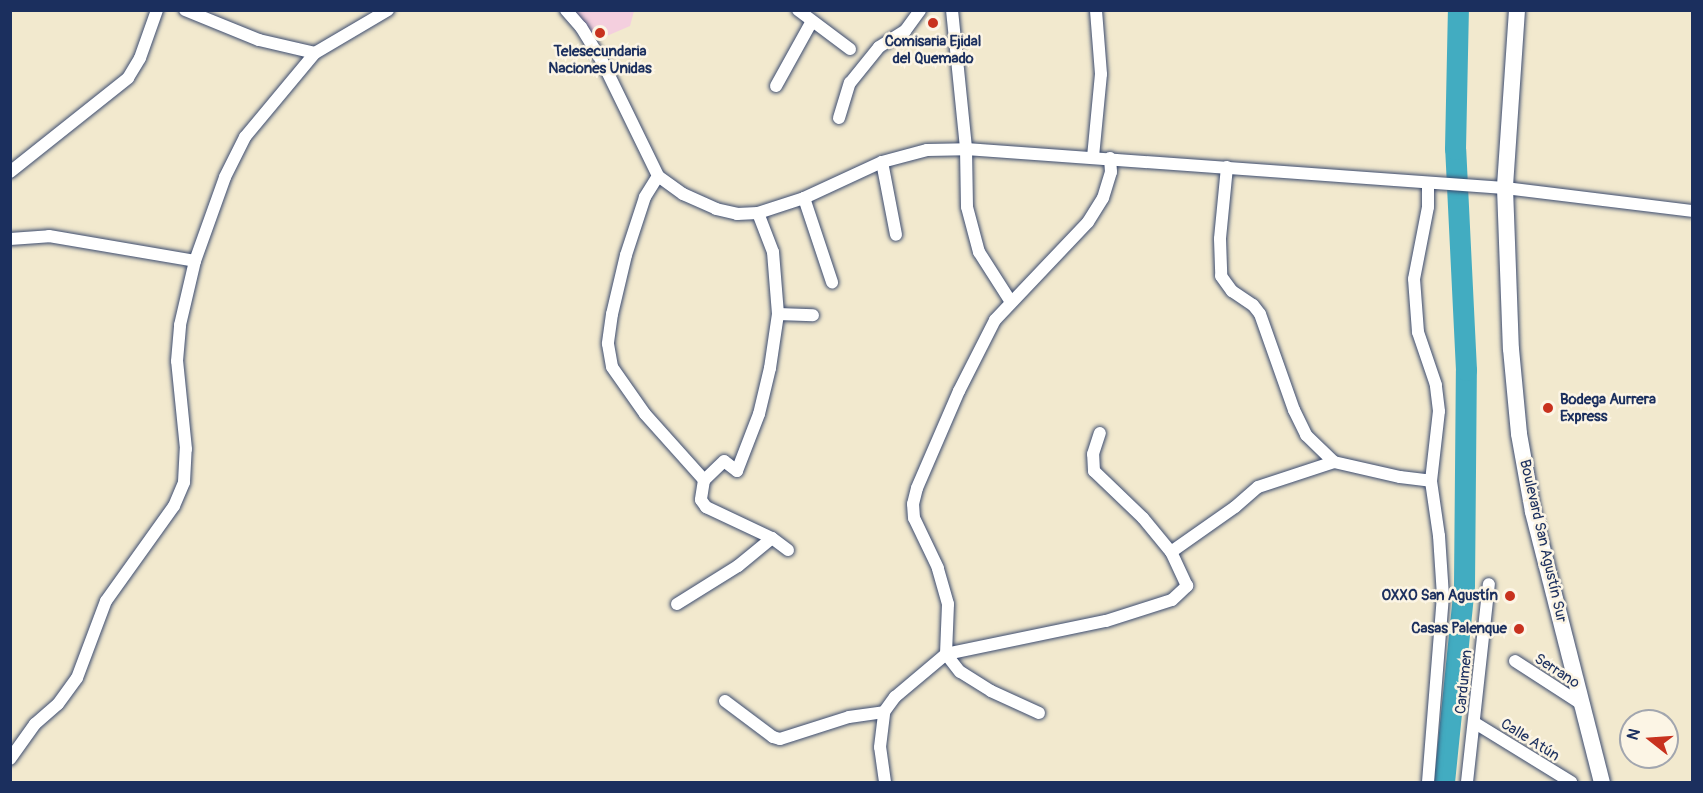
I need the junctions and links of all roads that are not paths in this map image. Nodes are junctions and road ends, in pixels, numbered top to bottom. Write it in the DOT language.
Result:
graph roads {
  1 [pos="157,10"];
  2 [pos="185,10"];
  3 [pos="388,10"];
  4 [pos="566,10"];
  5 [pos="798,10"];
  6 [pos="920,10"];
  7 [pos="952,10"];
  8 [pos="1096,10"];
  9 [pos="1517,10"];
  10 [pos="812,21"];
  11 [pos="850,49"];
  12 [pos="315,53"];
  13 [pos="776,86"];
  14 [pos="839,118"];
  15 [pos="966,149"];
  16 [pos="1093,157"];
  17 [pos="1110,158"];
  18 [pos="882,162"];
  19 [pos="1227,167"];
  20 [pos="10,172"];
  21 [pos="658,176"];
  22 [pos="1433,184"];
  23 [pos="1506,188"];
  24 [pos="804,198"];
  25 [pos="1692,211"];
  26 [pos="758,213"];
  27 [pos="896,235"];
  28 [pos="10,239"];
  29 [pos="195,261"];
  30 [pos="832,282"];
  31 [pos="1011,302"];
  32 [pos="778,314"];
  33 [pos="813,315"];
  34 [pos="1100,433"];
  35 [pos="1334,462"];
  36 [pos="704,480"];
  37 [pos="1431,481"];
  38 [pos="772,538"];
  39 [pos="788,550"];
  40 [pos="1171,552"];
  41 [pos="1489,584"];
  42 [pos="677,604"];
  43 [pos="946,654"];
  44 [pos="1515,661"];
  45 [pos="725,701"];
  46 [pos="1583,705"];
  47 [pos="884,712"];
  48 [pos="1039,713"];
  49 [pos="1475,723"];
  50 [pos="10,759"];
  51 [pos="885,783"];
  52 [pos="1428,783"];
  53 [pos="1467,783"];
  54 [pos="1570,783"];
  55 [pos="1602,783"];
  1 -- 20 [label="street"];
  2 -- 12 [label="street"];
  3 -- 12 [label="street"];
  4 -- 21 [label="street"];
  5 -- 10 [label="street"];
  6 -- 14 [label="street"];
  7 -- 15 [label="street"];
  8 -- 16 [label="street"];
  9 -- 23 [label="main road, Boulevard San Agustín Sur"];
  10 -- 11 [label="street"];
  10 -- 13 [label="street"];
  12 -- 29 [label="street"];
  15 -- 16 [label="street"];
  15 -- 18 [label="street"];
  15 -- 31 [label="street"];
  16 -- 17 [label="street"];
  17 -- 19 [label="street"];
  17 -- 31 [label="street"];
  18 -- 24 [label="street"];
  18 -- 27 [label="street"];
  19 -- 22 [label="street"];
  19 -- 35 [label="street"];
  21 -- 26 [label="street"];
  21 -- 36 [label="street"];
  22 -- 23 [label="street"];
  22 -- 37 [label="street"];
  23 -- 25 [label="street"];
  23 -- 46 [label="main road, Boulevard San Agustín Sur"];
  24 -- 26 [label="street"];
  24 -- 30 [label="street"];
  26 -- 32 [label="street"];
  28 -- 29 [label="street"];
  29 -- 50 [label="street"];
  31 -- 43 [label="street"];
  32 -- 33 [label="street"];
  32 -- 36 [label="street"];
  34 -- 40 [label="street"];
  35 -- 37 [label="street"];
  35 -- 40 [label="street"];
  36 -- 38 [label="street"];
  37 -- 52 [label="street"];
  38 -- 39 [label="street"];
  38 -- 42 [label="street"];
  40 -- 43 [label="street"];
  41 -- 49 [label="street, Cardumen"];
  43 -- 47 [label="street"];
  43 -- 48 [label="street"];
  44 -- 46 [label="street, Serrano"];
  45 -- 47 [label="street"];
  46 -- 55 [label="main road, Boulevard San Agustín Sur"];
  47 -- 51 [label="street"];
  49 -- 53 [label="street, Cardumen"];
  49 -- 54 [label="street, Calle Atún"];
}
